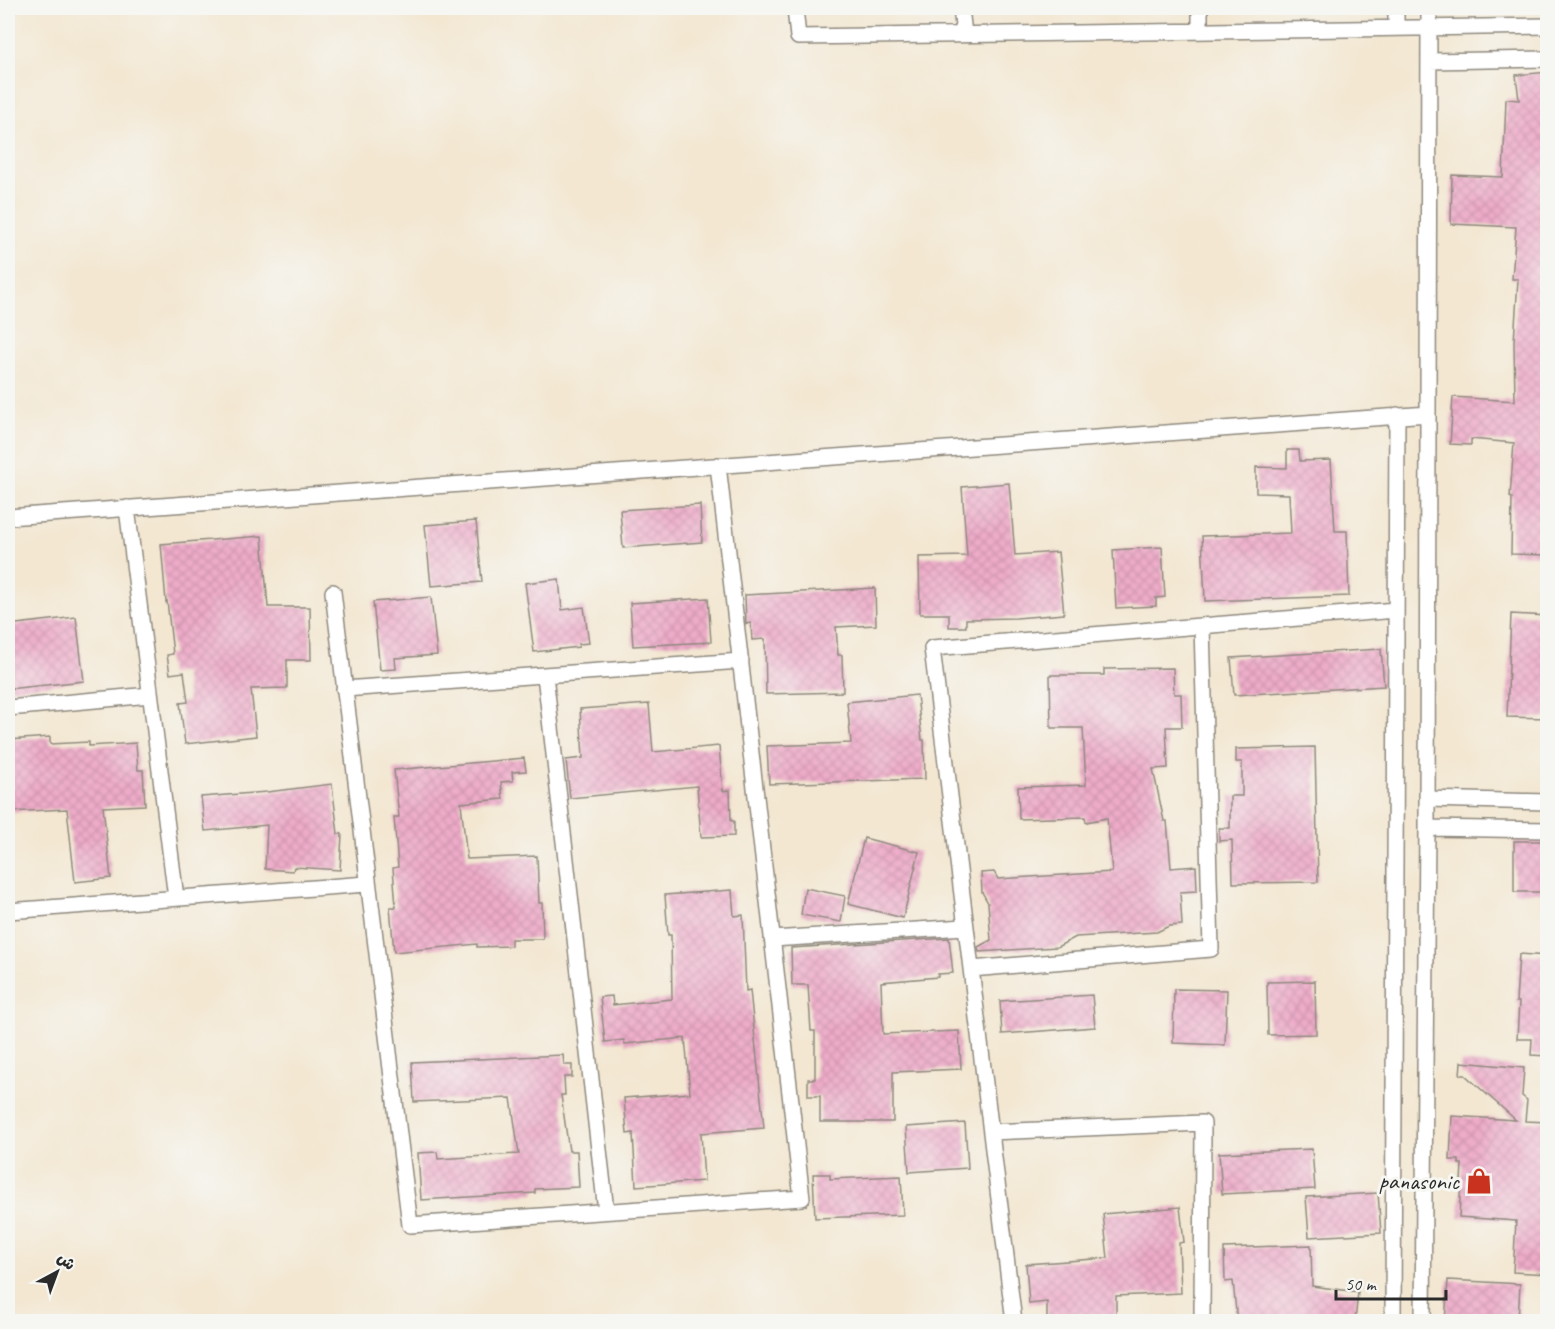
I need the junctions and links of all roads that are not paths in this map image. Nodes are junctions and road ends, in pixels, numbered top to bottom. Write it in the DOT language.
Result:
graph roads {
  1 [pos="795,8"];
  2 [pos="961,8"];
  3 [pos="1200,8"];
  4 [pos="1396,8"];
  5 [pos="1429,8"];
  6 [pos="1548,26"];
  7 [pos="1396,27"];
  8 [pos="1429,27"];
  9 [pos="1200,30"];
  10 [pos="964,34"];
  11 [pos="1548,59"];
  12 [pos="1429,61"];
  13 [pos="1428,414"];
  14 [pos="1397,415"];
  15 [pos="718,465"];
  16 [pos="127,508"];
  17 [pos="8,517"];
  18 [pos="333,592"];
  19 [pos="1396,610"];
  20 [pos="1202,626"];
  21 [pos="741,661"];
  22 [pos="545,675"];
  23 [pos="344,689"];
  24 [pos="150,695"];
  25 [pos="8,708"];
  26 [pos="1427,799"];
  27 [pos="1548,802"];
  28 [pos="1427,828"];
  29 [pos="1548,830"];
  30 [pos="367,884"];
  31 [pos="176,898"];
  32 [pos="8,911"];
  33 [pos="966,927"];
  34 [pos="772,939"];
  35 [pos="971,969"];
  36 [pos="991,1132"];
  37 [pos="606,1211"];
  38 [pos="1014,1322"];
  39 [pos="1202,1322"];
  40 [pos="1393,1322"];
  41 [pos="1423,1322"];
  1 -- 10 [label="street"];
  2 -- 10 [label="street"];
  3 -- 9 [label="street"];
  4 -- 7 [label="street"];
  5 -- 8 [label="street"];
  6 -- 8 [label="street"];
  7 -- 8 [label="street"];
  7 -- 9 [label="street"];
  8 -- 12 [label="street"];
  9 -- 10 [label="street"];
  11 -- 12 [label="street"];
  12 -- 13 [label="street"];
  13 -- 14 [label="street"];
  13 -- 26 [label="street"];
  14 -- 15 [label="street"];
  14 -- 19 [label="street"];
  15 -- 16 [label="street"];
  15 -- 21 [label="street"];
  16 -- 17 [label="street"];
  16 -- 24 [label="street"];
  18 -- 23 [label="street"];
  19 -- 20 [label="street"];
  19 -- 40 [label="street"];
  20 -- 33 [label="street"];
  20 -- 35 [label="street"];
  21 -- 22 [label="street"];
  21 -- 34 [label="street"];
  22 -- 23 [label="street"];
  22 -- 37 [label="street"];
  23 -- 30 [label="street"];
  24 -- 25 [label="street"];
  24 -- 31 [label="street"];
  26 -- 27 [label="street"];
  26 -- 28 [label="street"];
  28 -- 29 [label="street"];
  28 -- 41 [label="street"];
  30 -- 31 [label="street"];
  30 -- 37 [label="street"];
  31 -- 32 [label="street"];
  33 -- 34 [label="street"];
  33 -- 35 [label="street"];
  34 -- 37 [label="street"];
  35 -- 36 [label="street"];
  36 -- 38 [label="street"];
  36 -- 39 [label="street"];
}
